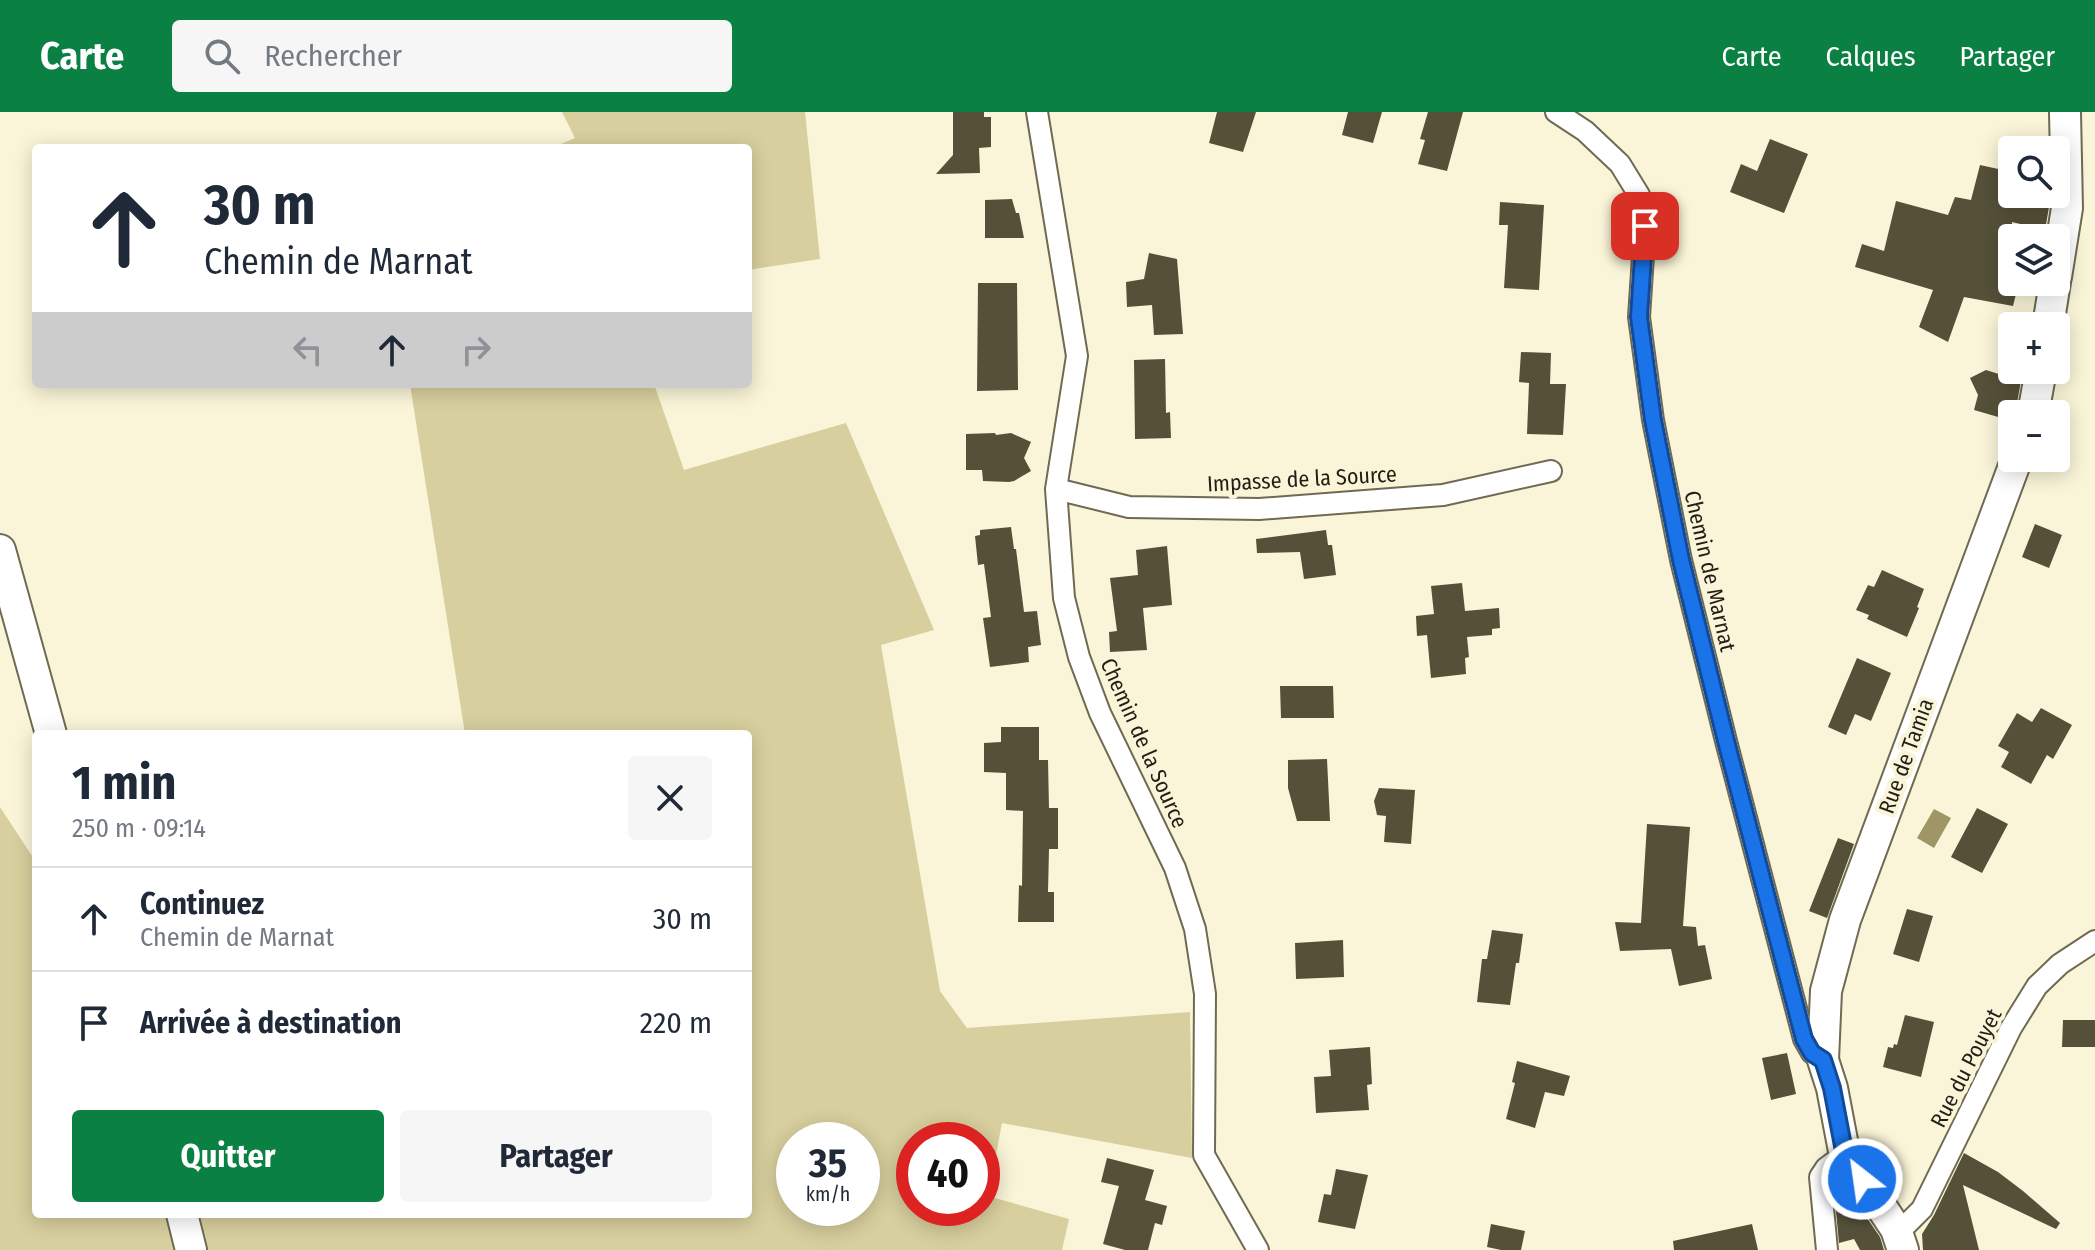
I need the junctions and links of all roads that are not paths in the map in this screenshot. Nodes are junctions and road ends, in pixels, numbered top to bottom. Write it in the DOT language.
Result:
graph roads {
  1 [pos="1037,112"];
  2 [pos="1556,112"];
  3 [pos="2065,112"];
  4 [pos="2065,224"];
  5 [pos="1551,471"];
  6 [pos="2012,472"];
  7 [pos="1056,489"];
  8 [pos="0,550"];
  9 [pos="50,730"];
  10 [pos="2095,941"];
  11 [pos="1823,1060"];
  12 [pos="1850,1160"];
  13 [pos="183,1218"];
  14 [pos="1900,1240"];
  15 [pos="191,1250"];
  16 [pos="1258,1250"];
  17 [pos="1827,1250"];
  1 -- 7 [label="street, Chemin de la Source"];
  2 -- 11 [label="street, Chemin de Marnat"];
  3 -- 4 [label="street"];
  5 -- 7 [label="street, Impasse de la Source"];
  6 -- 11 [label="street, Rue de Tamia"];
  7 -- 16 [label="street, Chemin de la Source"];
  8 -- 9 [label="street"];
  10 -- 14 [label="street, Rue du Pouyet"];
  11 -- 12 [label="street, Rue de Tamia"];
  12 -- 14 [label="street, Rue de Tamia"];
  12 -- 17 [label="street"];
  13 -- 15 [label="street"];
}
